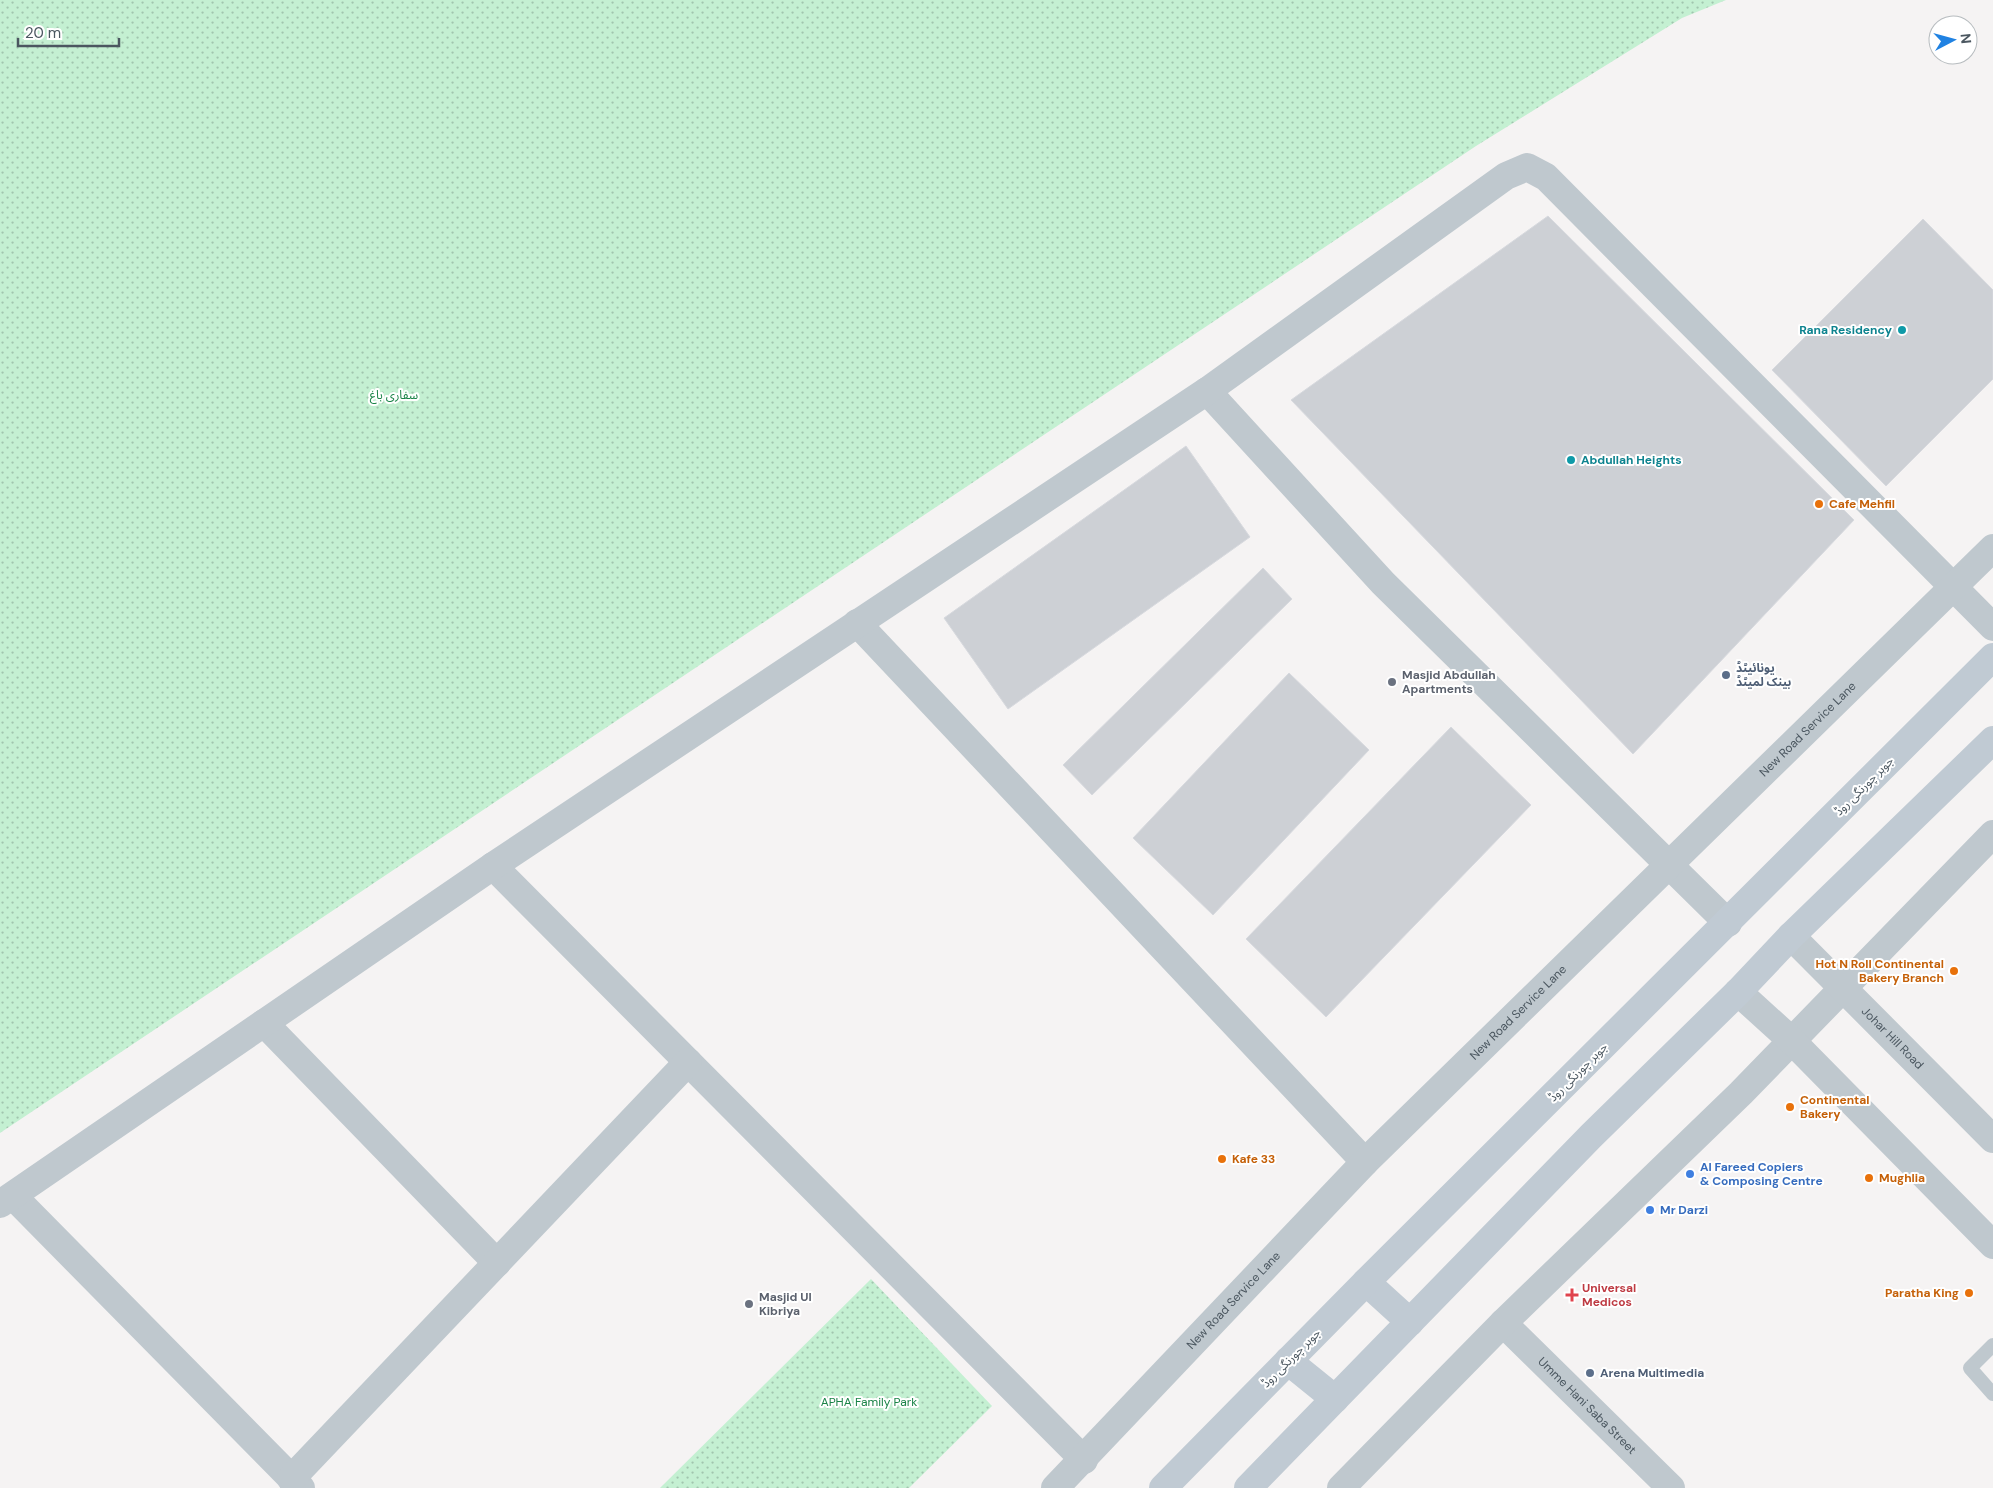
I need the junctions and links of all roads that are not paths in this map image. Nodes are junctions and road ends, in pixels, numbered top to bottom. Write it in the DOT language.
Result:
graph roads {
  1 [pos="1207,392"];
  2 [pos="1993,548"];
  3 [pos="1953,588"];
  4 [pos="857,623"];
  5 [pos="1993,627"];
  6 [pos="1993,657"];
  7 [pos="1993,740"];
  8 [pos="1993,834"];
  9 [pos="1668,864"];
  10 [pos="493,866"];
  11 [pos="1728,924"];
  12 [pos="1791,936"];
  13 [pos="1844,989"];
  14 [pos="1738,992"];
  15 [pos="264,1023"];
  16 [pos="1792,1040"];
  17 [pos="688,1062"];
  18 [pos="1993,1139"];
  19 [pos="1365,1162"];
  20 [pos="6,1200"];
  21 [pos="1993,1245"];
  22 [pos="497,1263"];
  23 [pos="1366,1282"];
  24 [pos="1410,1322"];
  25 [pos="1503,1323"];
  26 [pos="1993,1346"];
  27 [pos="1288,1360"];
  28 [pos="1993,1394"];
  29 [pos="1335,1400"];
  30 [pos="1084,1460"];
  31 [pos="296,1483"];
  32 [pos="1055,1488"];
  33 [pos="1163,1488"];
  34 [pos="1248,1488"];
  35 [pos="1341,1488"];
  36 [pos="1671,1488"];
  1 -- 3 [label="street"];
  1 -- 4 [label="street"];
  1 -- 9 [label="street"];
  2 -- 3 [label="street, New Road Service Lane"];
  3 -- 5 [label="street"];
  3 -- 9 [label="street, New Road Service Lane"];
  4 -- 10 [label="street"];
  4 -- 19 [label="street"];
  6 -- 11 [label="main road, جوہر چورنگی روڈ"];
  7 -- 12 [label="main road"];
  8 -- 13 [label="street"];
  9 -- 11 [label="street"];
  9 -- 19 [label="street, New Road Service Lane"];
  10 -- 15 [label="street"];
  10 -- 17 [label="street"];
  11 -- 23 [label="main road, جوہر چورنگی روڈ"];
  12 -- 13 [label="street, Johar Hill Road"];
  12 -- 14 [label="main road"];
  13 -- 16 [label="street"];
  13 -- 18 [label="street, Johar Hill Road"];
  14 -- 16 [label="street"];
  14 -- 24 [label="main road"];
  15 -- 20 [label="street"];
  15 -- 22 [label="street"];
  16 -- 21 [label="street"];
  16 -- 25 [label="street"];
  17 -- 22 [label="street"];
  17 -- 30 [label="street"];
  19 -- 30 [label="street, New Road Service Lane"];
  20 -- 31 [label="street"];
  22 -- 31 [label="street"];
  23 -- 24 [label="main road"];
  23 -- 27 [label="main road, جوہر چورنگی روڈ"];
  24 -- 29 [label="main road"];
  25 -- 35 [label="street"];
  25 -- 36 [label="street, Umme Hani Saba Street"];
  26 -- 28 [label="lane"];
  27 -- 29 [label="main road"];
  27 -- 33 [label="main road, جوہر چورنگی روڈ"];
  29 -- 34 [label="main road"];
  30 -- 32 [label="street, New Road Service Lane"];
}
